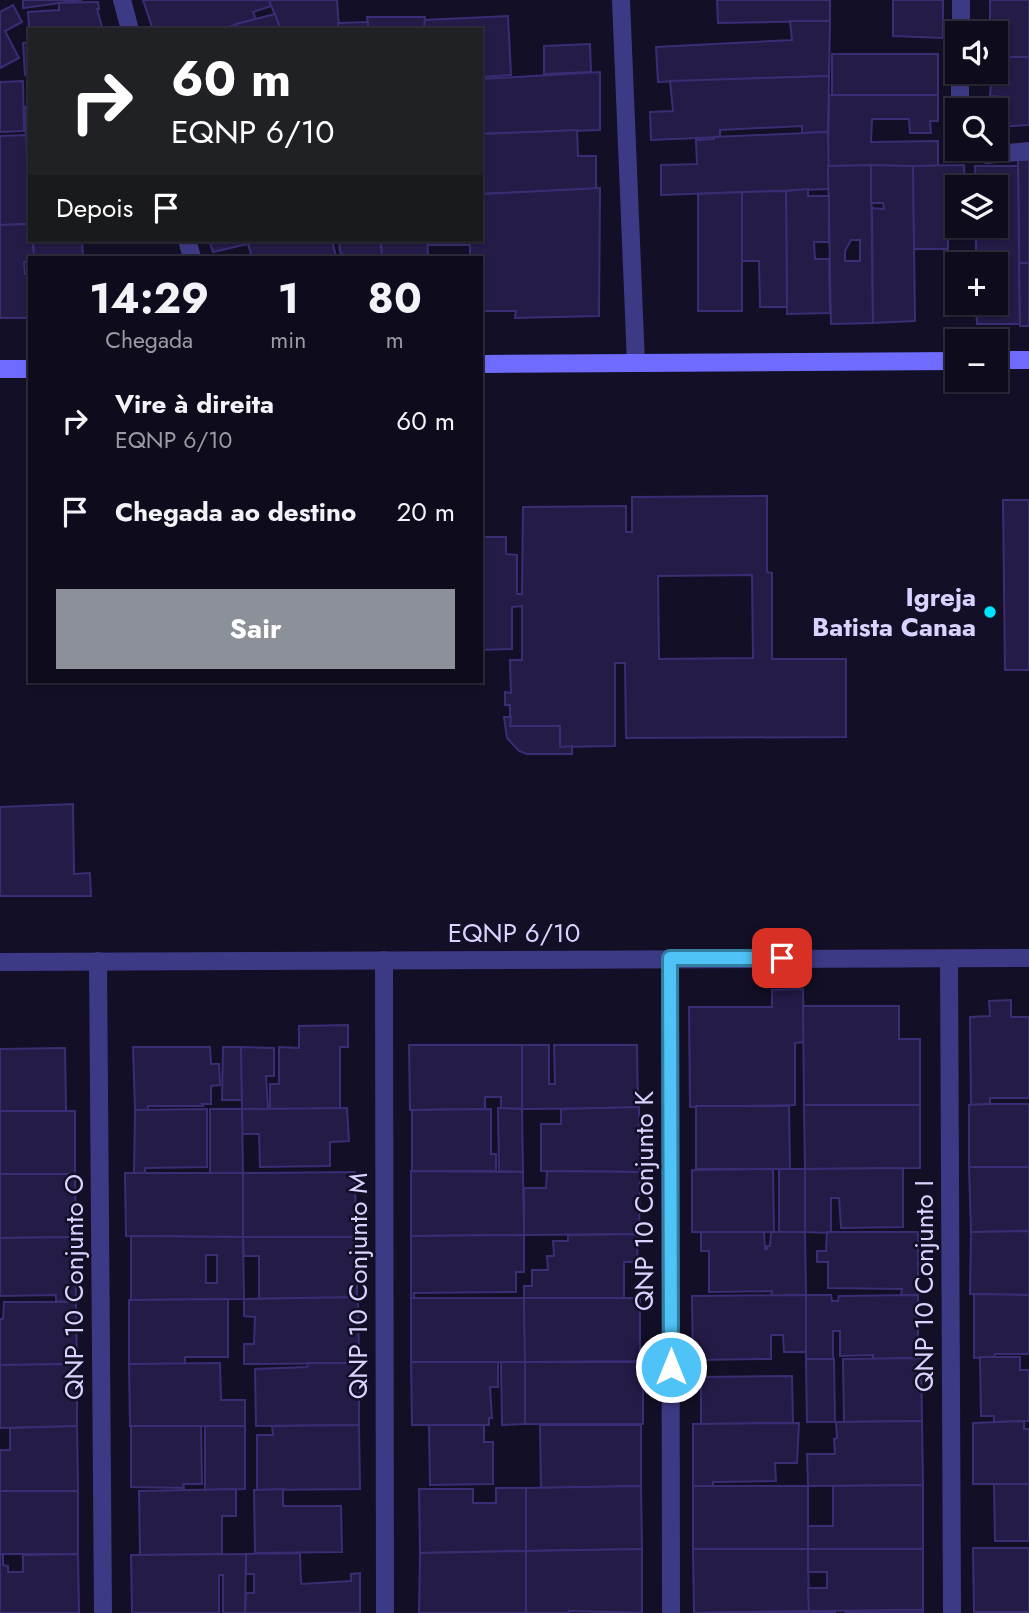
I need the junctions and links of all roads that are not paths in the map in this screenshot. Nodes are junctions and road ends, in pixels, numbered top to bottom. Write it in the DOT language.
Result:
graph roads {
  1 [pos="122,0"];
  2 [pos="621,0"];
  3 [pos="961,0"];
  4 [pos="961,21"];
  5 [pos="129,28"];
  6 [pos="1029,150"];
  7 [pos="1008,152"];
  8 [pos="945,360"];
  9 [pos="1008,360"];
  10 [pos="1029,360"];
  11 [pos="636,363"];
  12 [pos="483,364"];
  13 [pos="0,369"];
  14 [pos="28,369"];
  15 [pos="670,958"];
  16 [pos="1029,958"];
  17 [pos="949,959"];
  18 [pos="384,960"];
  19 [pos="98,961"];
  20 [pos="0,962"];
  21 [pos="103,1613"];
  22 [pos="385,1613"];
  23 [pos="671,1613"];
  24 [pos="952,1613"];
  1 -- 5 [label="street"];
  2 -- 11 [label="street"];
  3 -- 4 [label="street"];
  6 -- 7 [label="street"];
  8 -- 11 [label="street"];
  9 -- 10 [label="street"];
  11 -- 12 [label="street"];
  13 -- 14 [label="street"];
  15 -- 17 [label="street, EQNP 6/10"];
  15 -- 18 [label="street, EQNP 6/10"];
  15 -- 23 [label="street, QNP 10 Conjunto K"];
  16 -- 17 [label="street, EQNP 6/10"];
  17 -- 24 [label="street, QNP 10 Conjunto I"];
  18 -- 19 [label="street, EQNP 6/10"];
  18 -- 22 [label="street, QNP 10 Conjunto M"];
  19 -- 20 [label="street, EQNP 6/10"];
  19 -- 21 [label="street, QNP 10 Conjunto O"];
}
